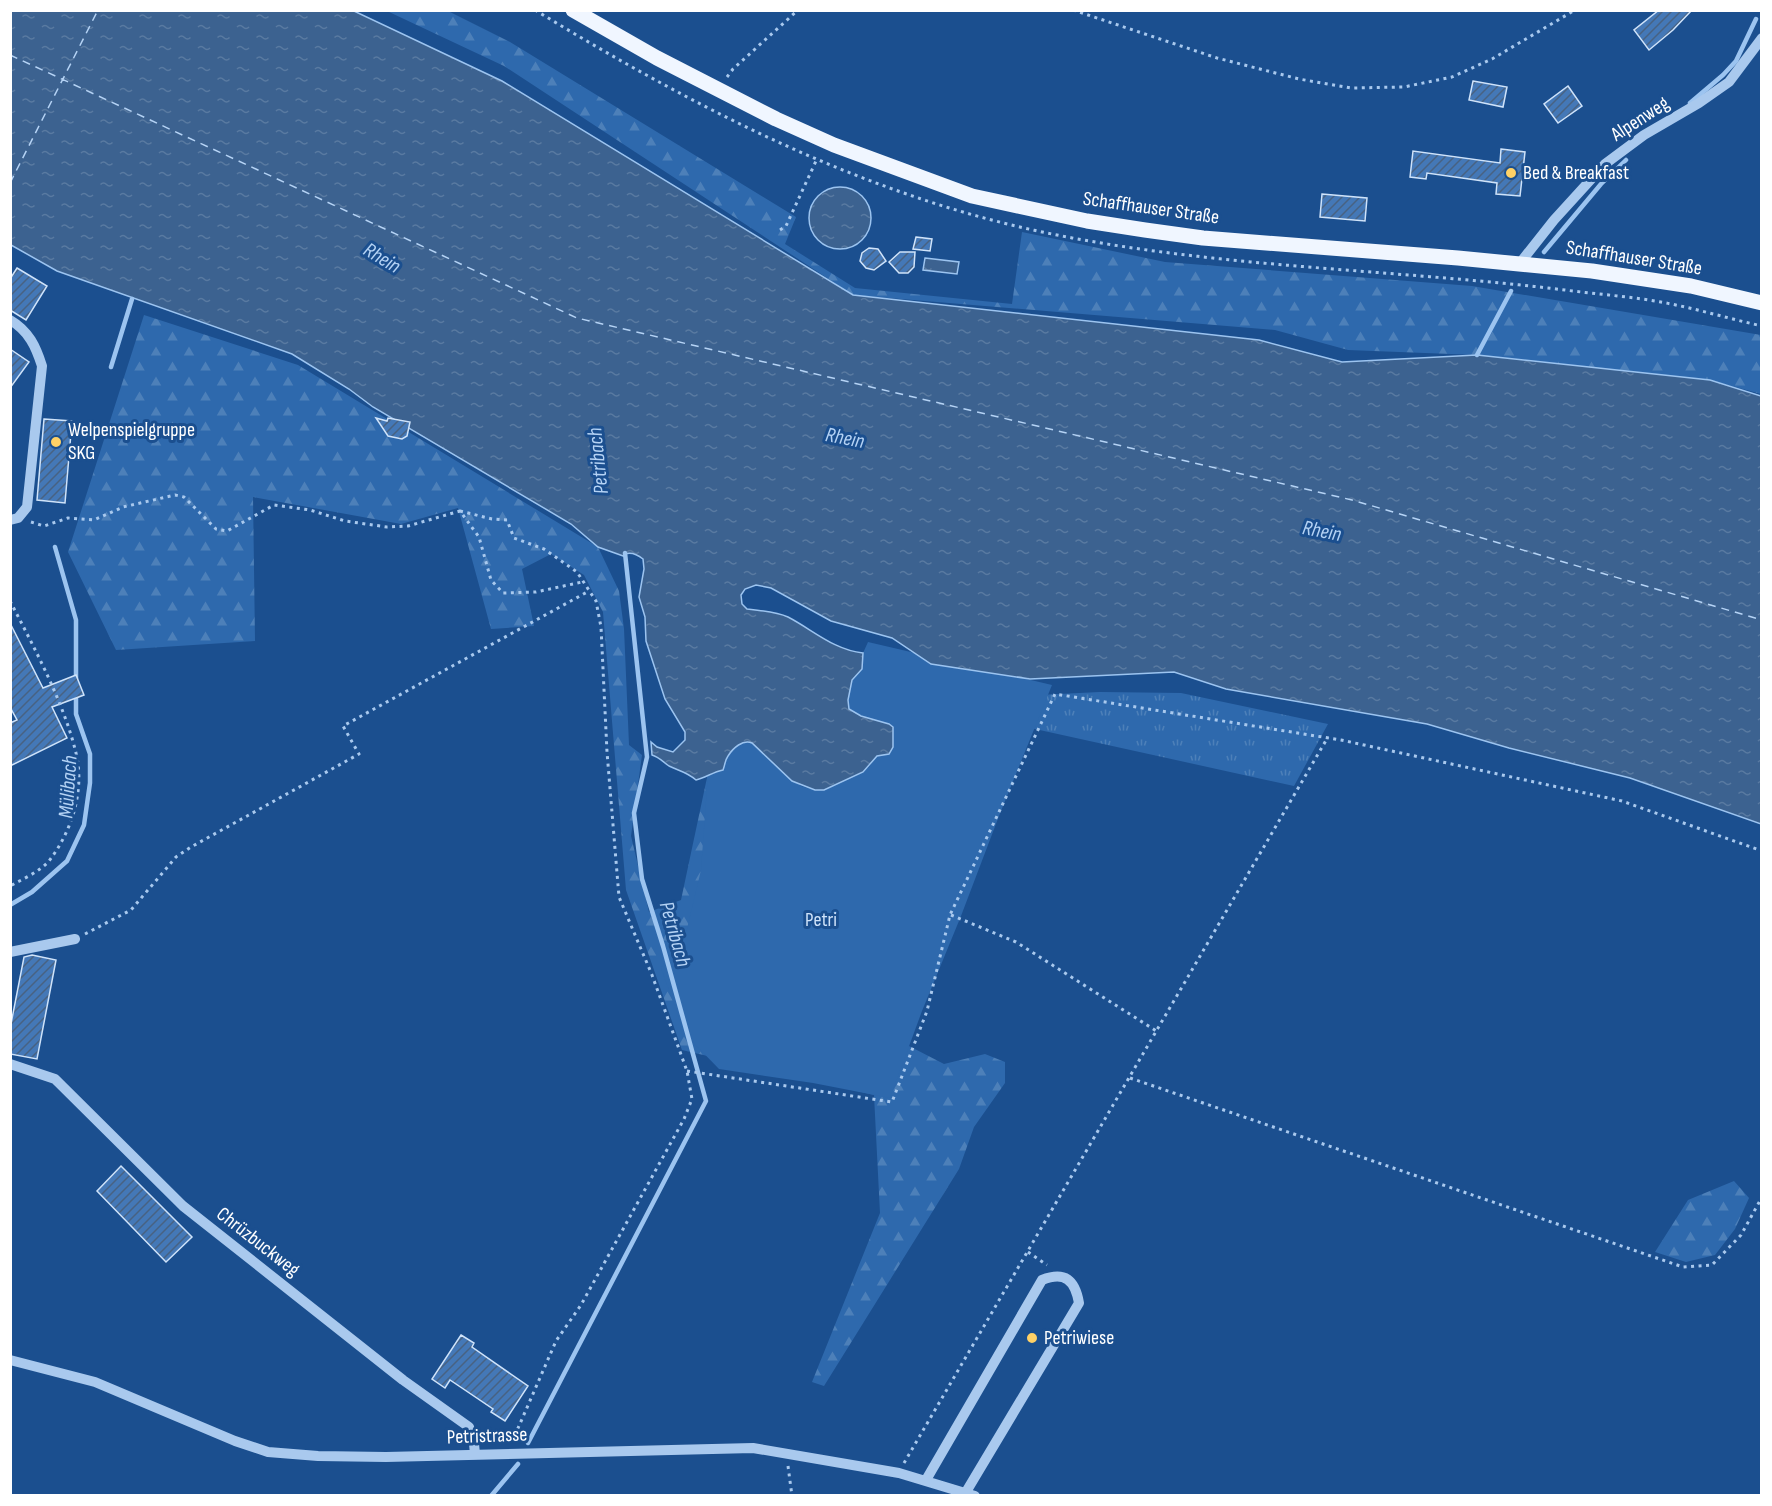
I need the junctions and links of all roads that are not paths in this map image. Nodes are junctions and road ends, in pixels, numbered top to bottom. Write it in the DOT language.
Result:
graph roads {
  1 [pos="573,10"];
  2 [pos="1761,38"];
  3 [pos="1520,263"];
  4 [pos="1761,303"];
  5 [pos="10,320"];
  6 [pos="14,519"];
  7 [pos="75,939"];
  8 [pos="10,952"];
  9 [pos="10,1064"];
  10 [pos="10,1360"];
  11 [pos="475,1454"];
  12 [pos="926,1480"];
  13 [pos="971,1494"];
  1 -- 3 [label="main road, Schaffhauser Straße"];
  2 -- 3 [label="street, Alpenweg"];
  3 -- 4 [label="main road, Schaffhauser Straße"];
  5 -- 6 [label="street"];
  7 -- 8 [label="street"];
  9 -- 11 [label="street, Chrüzbuckweg"];
  10 -- 11 [label="street, Petristrasse"];
  11 -- 12 [label="street, Petristrasse"];
  12 -- 13 [label="street, Petristrasse"];
  12 -- 13 [label="street"];
}
